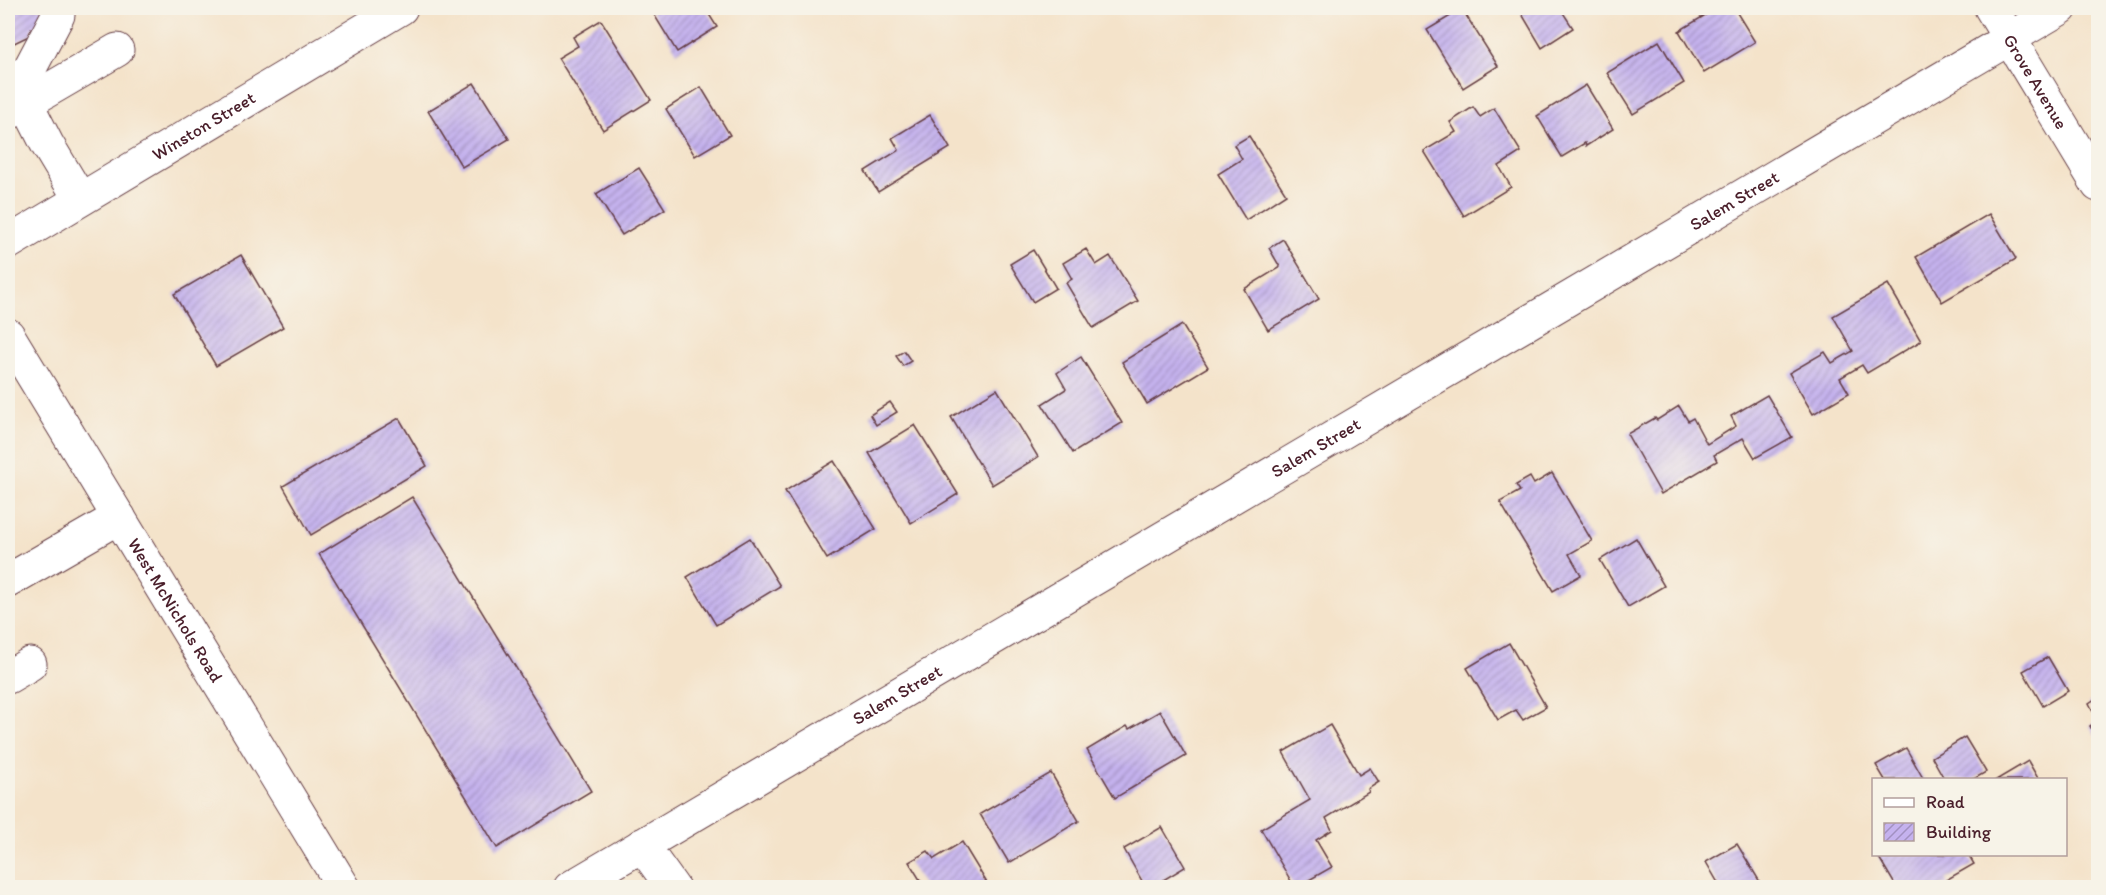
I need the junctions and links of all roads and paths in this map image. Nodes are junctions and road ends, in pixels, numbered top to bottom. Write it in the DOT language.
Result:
graph roads {
  1 [pos="400,8"];
  2 [pos="1991,8"];
  3 [pos="2061,8"];
  4 [pos="58,15"];
  5 [pos="2010,38"];
  6 [pos="117,50"];
  7 [pos="15,95"];
  8 [pos="2098,185"];
  9 [pos="80,199"];
  10 [pos="8,243"];
  11 [pos="8,334"];
  12 [pos="119,517"];
  13 [pos="8,581"];
  14 [pos="642,845"];
  15 [pos="344,888"];
  16 [pos="570,888"];
  17 [pos="673,888"];
  1 -- 9 [label="street, Winston Street"];
  2 -- 5 [label="street, Grove Avenue"];
  3 -- 5 [label="street, Salem Street"];
  4 -- 7 [label="street"];
  5 -- 8 [label="street, Grove Avenue"];
  5 -- 14 [label="street, Salem Street"];
  6 -- 7 [label="street"];
  7 -- 9 [label="street"];
  9 -- 10 [label="street, Winston Street"];
  11 -- 12 [label="street, West McNichols Road"];
  12 -- 13 [label="street"];
  12 -- 15 [label="street, West McNichols Road"];
  14 -- 16 [label="street, Salem Street"];
  14 -- 17 [label="street"];
}
